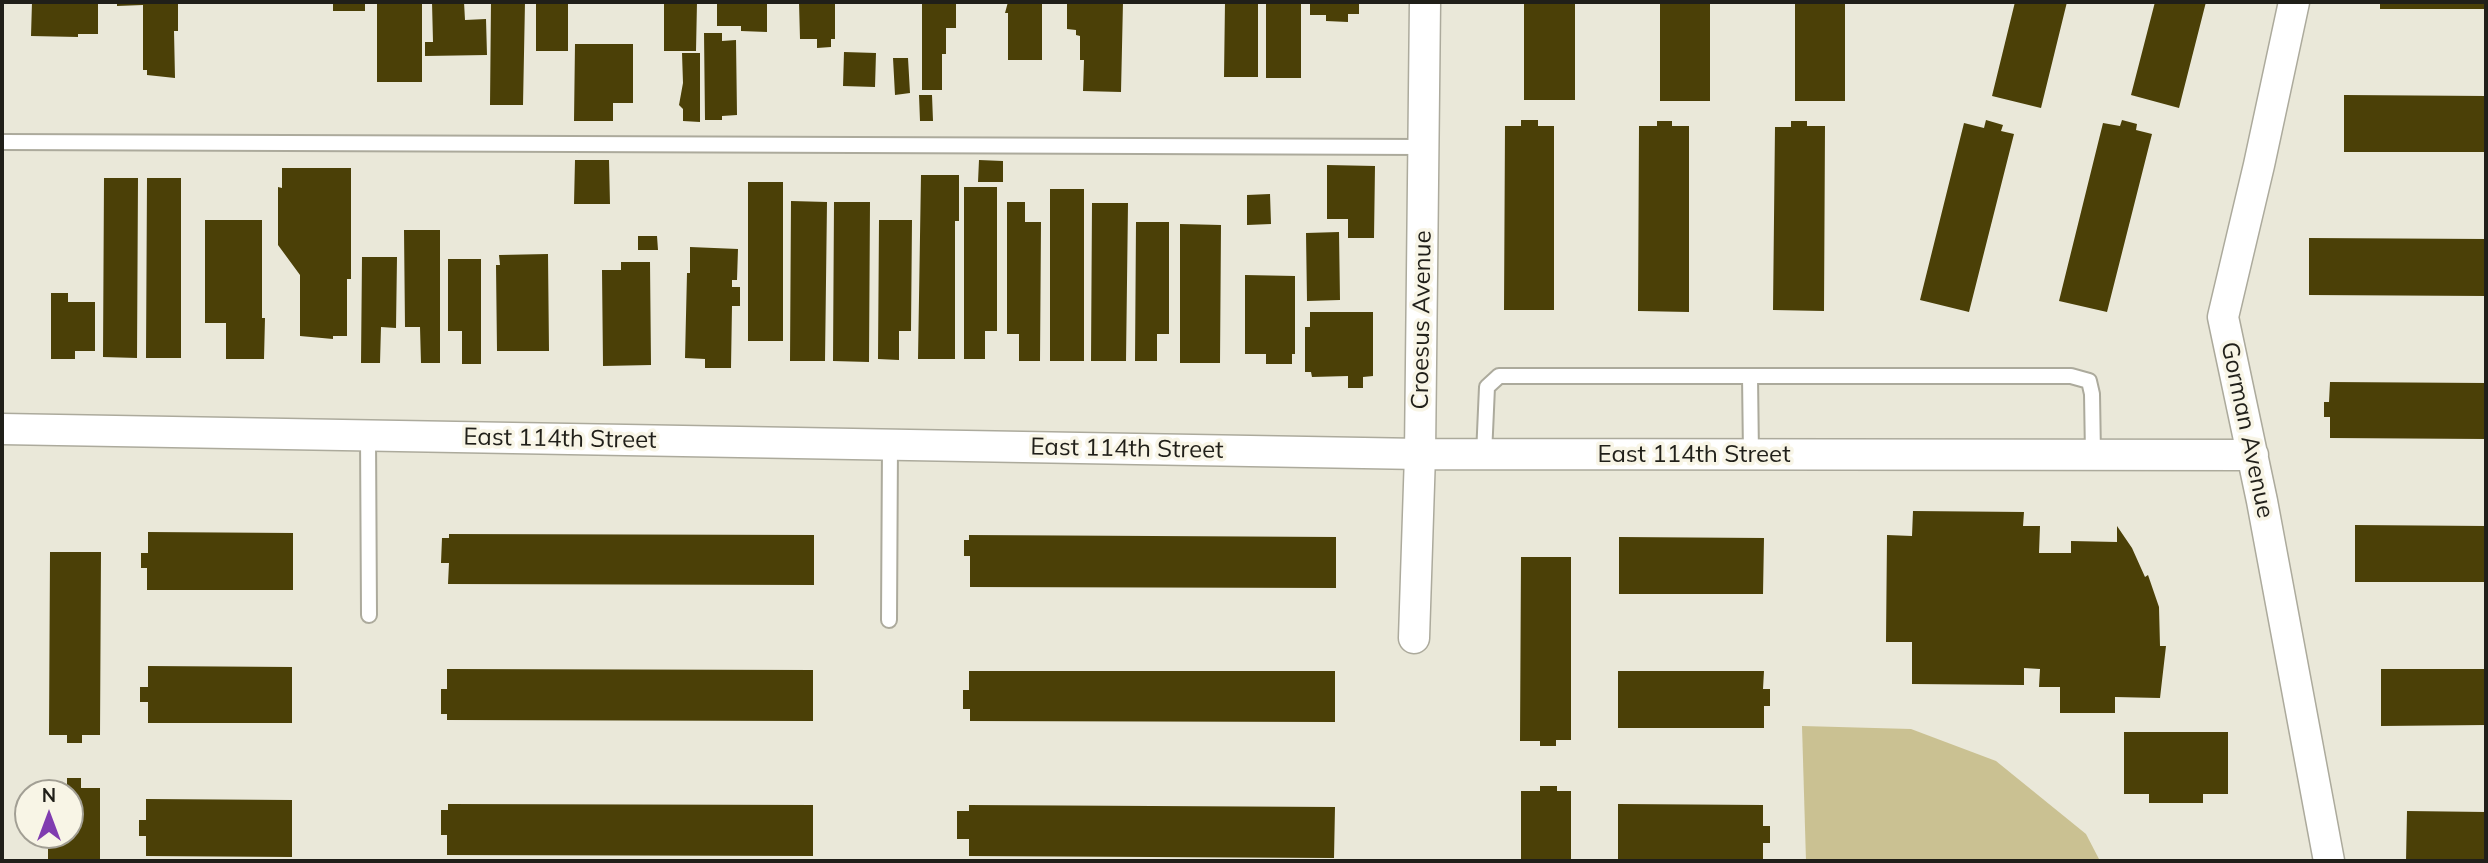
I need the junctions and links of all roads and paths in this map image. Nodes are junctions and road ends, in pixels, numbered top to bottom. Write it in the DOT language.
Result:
graph roads {
  1 [pos="1425,2"];
  2 [pos="2294,2"];
  3 [pos="2,142"];
  4 [pos="1424,147"];
  5 [pos="1750,376"];
  6 [pos="2,429"];
  7 [pos="368,436"];
  8 [pos="890,444"];
  9 [pos="1420,454"];
  10 [pos="1484,454"];
  11 [pos="1751,454"];
  12 [pos="2093,455"];
  13 [pos="2253,455"];
  14 [pos="369,615"];
  15 [pos="889,621"];
  16 [pos="1414,638"];
  17 [pos="2329,861"];
  1 -- 4 [label="street, Croesus Avenue"];
  2 -- 13 [label="street, Gorman Avenue"];
  3 -- 4 [label="lane"];
  4 -- 9 [label="street, Croesus Avenue"];
  5 -- 10 [label="lane"];
  5 -- 11 [label="lane"];
  5 -- 12 [label="lane"];
  6 -- 7 [label="street, East 114th Street"];
  7 -- 8 [label="street, East 114th Street"];
  7 -- 14 [label="lane"];
  8 -- 9 [label="street, East 114th Street"];
  8 -- 15 [label="lane"];
  9 -- 10 [label="street, East 114th Street"];
  9 -- 16 [label="street, Croesus Avenue"];
  10 -- 11 [label="street, East 114th Street"];
  11 -- 12 [label="street, East 114th Street"];
  12 -- 13 [label="street, East 114th Street"];
  13 -- 17 [label="street, Gorman Avenue"];
}
